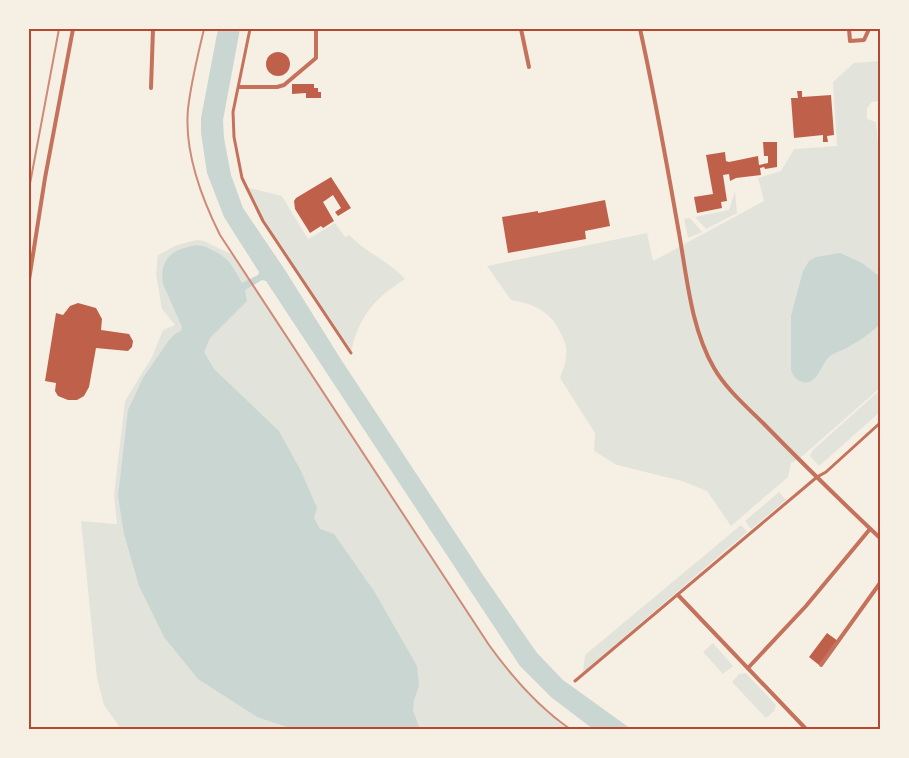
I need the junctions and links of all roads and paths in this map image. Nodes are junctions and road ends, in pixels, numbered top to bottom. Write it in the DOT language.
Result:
graph roads {
  1 [pos="73,29"];
  2 [pos="153,29"];
  3 [pos="250,29"];
  4 [pos="316,29"];
  5 [pos="521,29"];
  6 [pos="640,29"];
  7 [pos="849,29"];
  8 [pos="869,29"];
  9 [pos="529,67"];
  10 [pos="239,87"];
  11 [pos="151,88"];
  12 [pos="29,280"];
  13 [pos="351,353"];
  14 [pos="880,423"];
  15 [pos="817,477"];
  16 [pos="870,529"];
  17 [pos="880,538"];
  18 [pos="880,583"];
  19 [pos="678,595"];
  20 [pos="821,665"];
  21 [pos="748,668"];
  22 [pos="575,681"];
  23 [pos="806,729"];
  1 -- 12 [label="street"];
  2 -- 11 [label="street"];
  3 -- 10 [label="street"];
  4 -- 10 [label="street"];
  5 -- 9 [label="street"];
  6 -- 15 [label="street"];
  7 -- 8 [label="street"];
  10 -- 13 [label="street"];
  14 -- 15 [label="street"];
  15 -- 16 [label="street"];
  15 -- 19 [label="street"];
  16 -- 17 [label="street"];
  16 -- 21 [label="street"];
  18 -- 20 [label="street"];
  19 -- 21 [label="street"];
  19 -- 22 [label="street"];
  21 -- 23 [label="street"];
}
